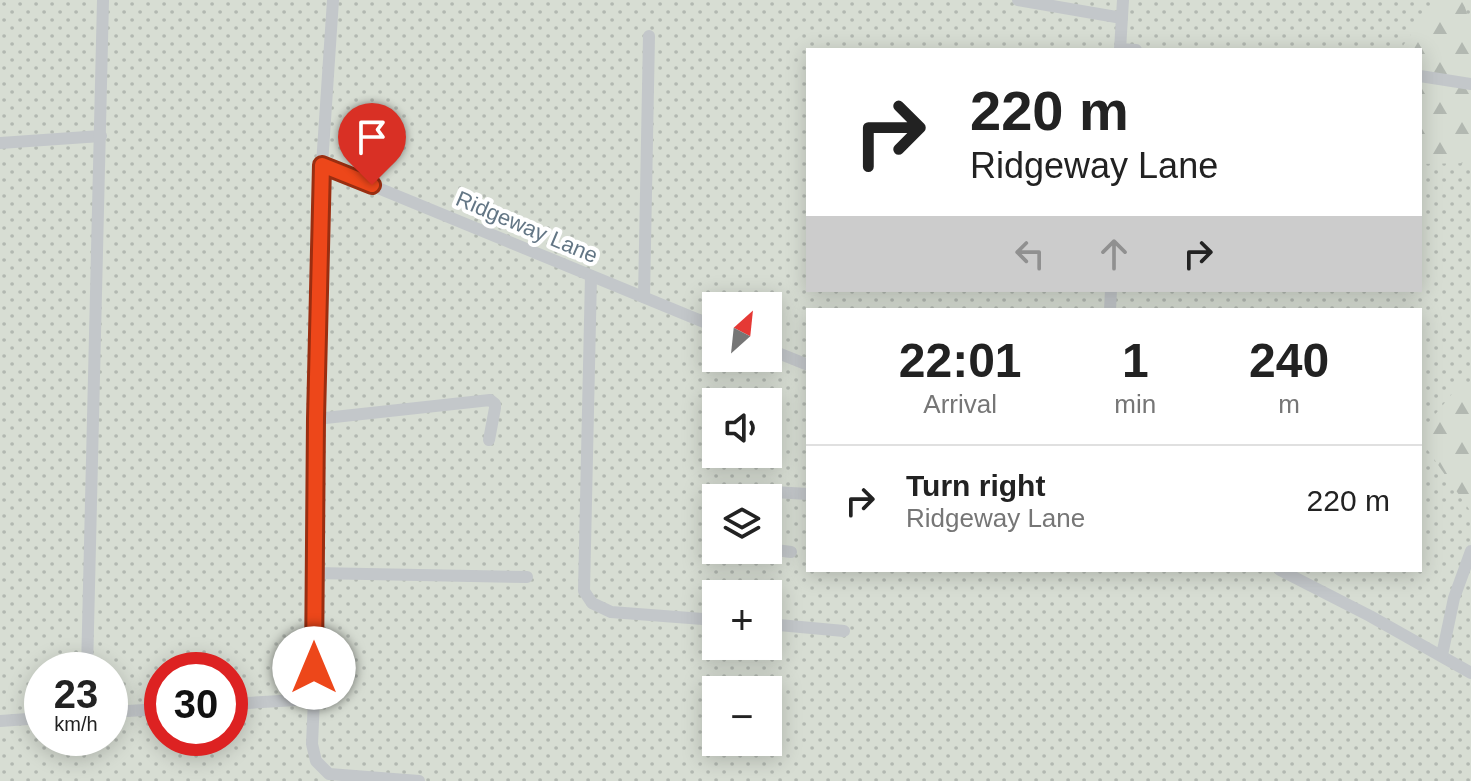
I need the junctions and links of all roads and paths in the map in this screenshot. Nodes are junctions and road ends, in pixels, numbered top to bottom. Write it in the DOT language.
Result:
graph roads {
  1 [pos="103,0"];
  2 [pos="333,0"];
  3 [pos="1018,0"];
  4 [pos="1123,0"];
  5 [pos="1122,18"];
  6 [pos="649,36"];
  7 [pos="1120,48"];
  8 [pos="1422,76"];
  9 [pos="1471,84"];
  10 [pos="101,136"];
  11 [pos="0,143"];
  12 [pos="322,165"];
  13 [pos="591,276"];
  14 [pos="644,297"];
  15 [pos="702,321"];
  16 [pos="782,355"];
  17 [pos="806,364"];
  18 [pos="316,419"];
  19 [pos="489,440"];
  20 [pos="782,494"];
  21 [pos="806,494"];
  22 [pos="782,551"];
  23 [pos="1471,551"];
  24 [pos="791,552"];
  25 [pos="1284,572"];
  26 [pos="314,573"];
  27 [pos="527,577"];
  28 [pos="702,619"];
  29 [pos="782,625"];
  30 [pos="844,631"];
  31 [pos="87,652"];
  32 [pos="1442,655"];
  33 [pos="1471,673"];
  34 [pos="314,699"];
  35 [pos="248,703"];
  36 [pos="24,719"];
  37 [pos="0,721"];
  38 [pos="419,781"];
  1 -- 10 [label="street"];
  2 -- 12 [label="street"];
  3 -- 5 [label="street"];
  4 -- 5 [label="street"];
  5 -- 7 [label="street"];
  6 -- 14 [label="street"];
  8 -- 9 [label="street"];
  10 -- 11 [label="street"];
  10 -- 31 [label="street"];
  12 -- 13 [label="street, Ridgeway Lane"];
  12 -- 18 [label="street"];
  13 -- 14 [label="street, Ridgeway Lane"];
  13 -- 28 [label="street"];
  14 -- 15 [label="street, Ridgeway Lane"];
  16 -- 17 [label="street"];
  18 -- 19 [label="street"];
  18 -- 26 [label="street"];
  20 -- 21 [label="street"];
  22 -- 24 [label="street"];
  23 -- 32 [label="street"];
  25 -- 32 [label="street"];
  26 -- 27 [label="street"];
  26 -- 34 [label="street"];
  29 -- 30 [label="street"];
  32 -- 33 [label="street"];
  34 -- 35 [label="street"];
  34 -- 38 [label="street"];
  36 -- 37 [label="street"];
}
